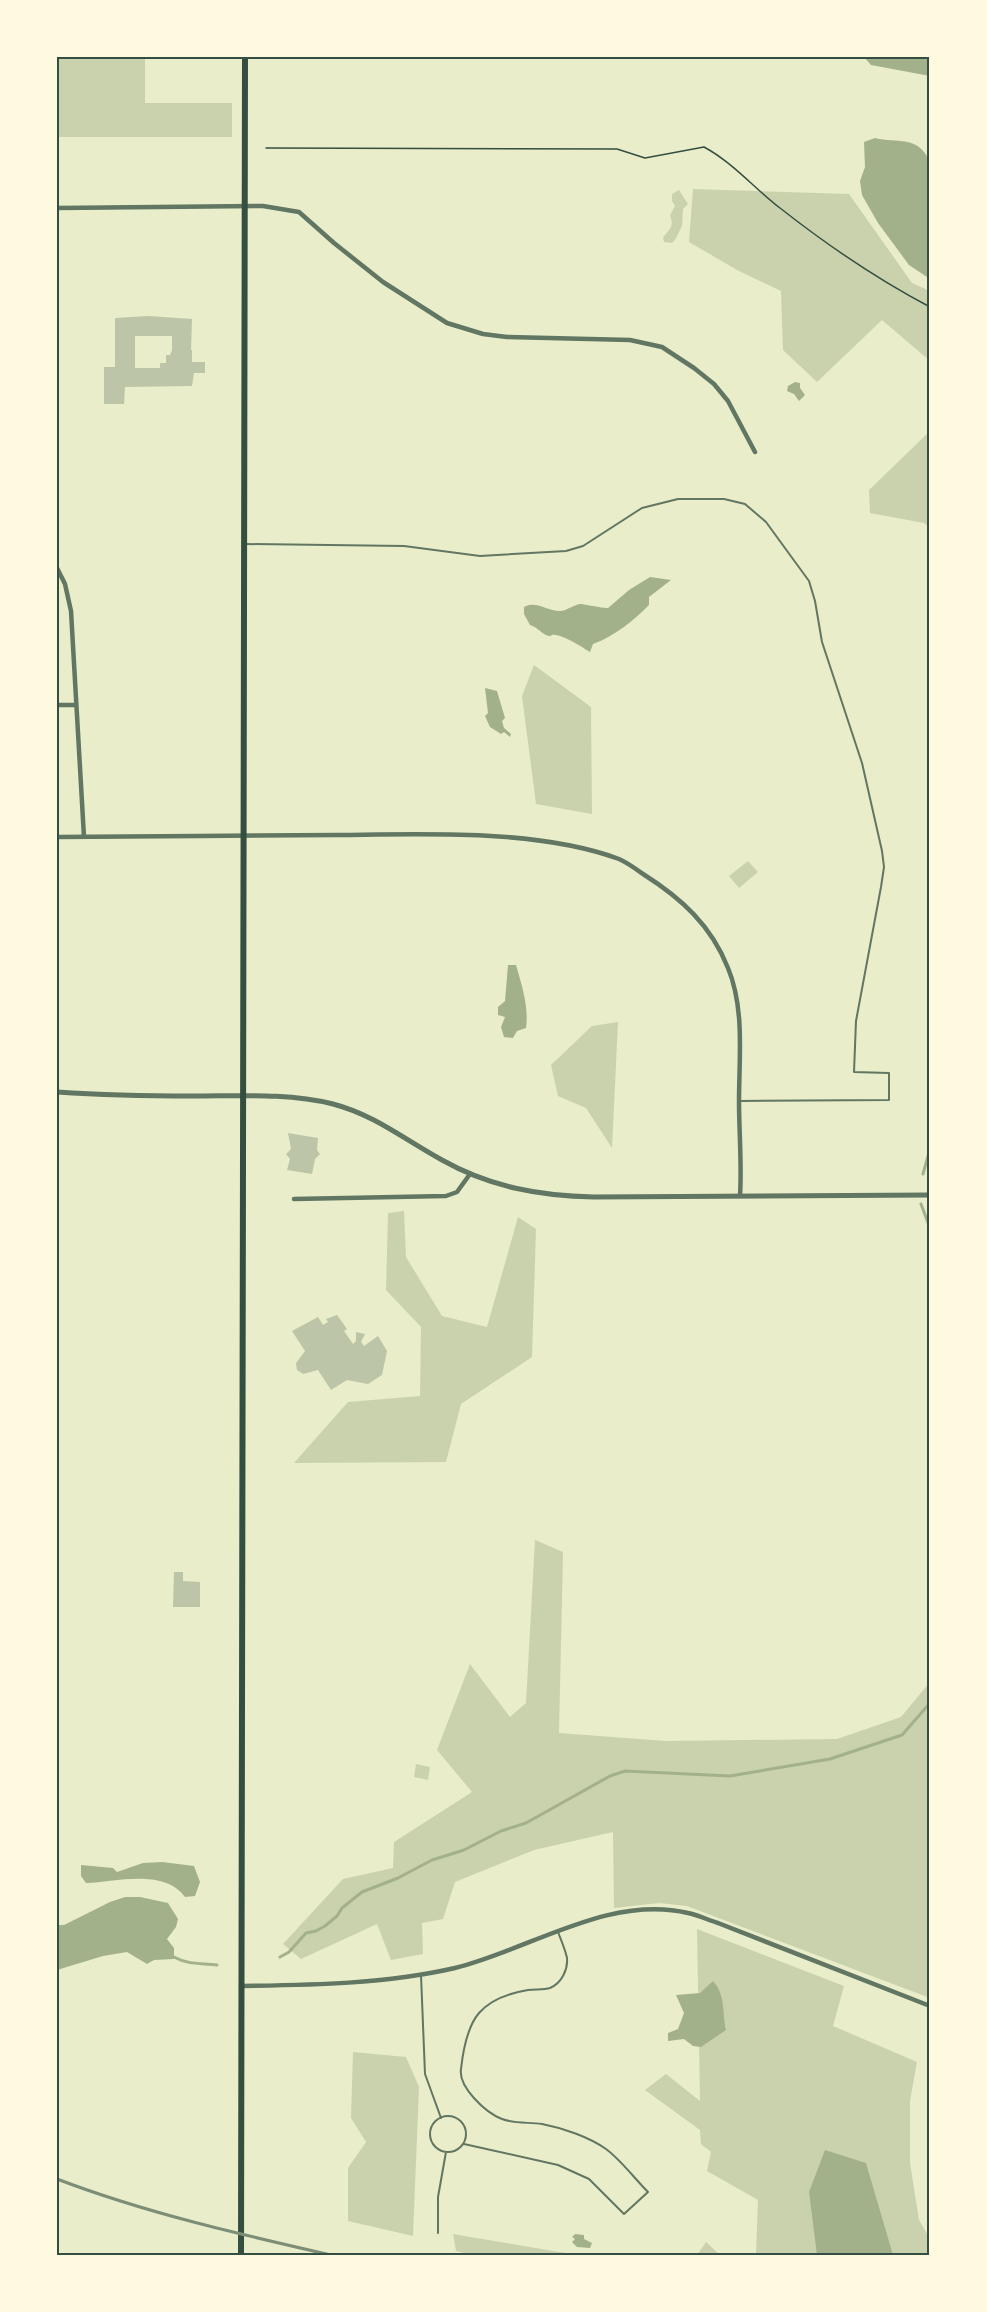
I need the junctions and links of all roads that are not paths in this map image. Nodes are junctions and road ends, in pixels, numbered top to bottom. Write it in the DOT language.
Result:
graph roads {
  1 [pos="245,57"];
  2 [pos="245,207"];
  3 [pos="57,208"];
  4 [pos="755,452"];
  5 [pos="244,544"];
  6 [pos="57,568"];
  7 [pos="57,705"];
  8 [pos="76,705"];
  9 [pos="243,836"];
  10 [pos="57,837"];
  11 [pos="84,837"];
  12 [pos="57,1092"];
  13 [pos="243,1096"];
  14 [pos="739,1101"];
  15 [pos="470,1174"];
  16 [pos="930,1195"];
  17 [pos="740,1196"];
  18 [pos="294,1199"];
  19 [pos="558,1932"];
  20 [pos="422,1975"];
  21 [pos="241,1986"];
  22 [pos="930,2006"];
  23 [pos="441,2118"];
  24 [pos="464,2144"];
  25 [pos="446,2152"];
  26 [pos="438,2233"];
  27 [pos="241,2255"];
  1 -- 2 [label="main road"];
  2 -- 3 [label="street"];
  2 -- 4 [label="street"];
  2 -- 5 [label="main road"];
  5 -- 9 [label="main road"];
  5 -- 14 [label="lane"];
  6 -- 8 [label="street"];
  7 -- 8 [label="street"];
  8 -- 11 [label="street"];
  9 -- 11 [label="street"];
  9 -- 13 [label="main road"];
  9 -- 14 [label="street"];
  10 -- 11 [label="street"];
  12 -- 13 [label="street"];
  13 -- 15 [label="street"];
  13 -- 21 [label="main road"];
  14 -- 17 [label="street"];
  15 -- 17 [label="street"];
  15 -- 18 [label="street"];
  16 -- 17 [label="street"];
  19 -- 20 [label="street"];
  19 -- 22 [label="street"];
  19 -- 24 [label="lane"];
  20 -- 21 [label="street"];
  20 -- 23 [label="lane"];
  21 -- 27 [label="main road"];
  23 -- 24 [label="lane"];
  23 -- 25 [label="lane"];
  24 -- 25 [label="lane"];
  25 -- 26 [label="lane"];
}
